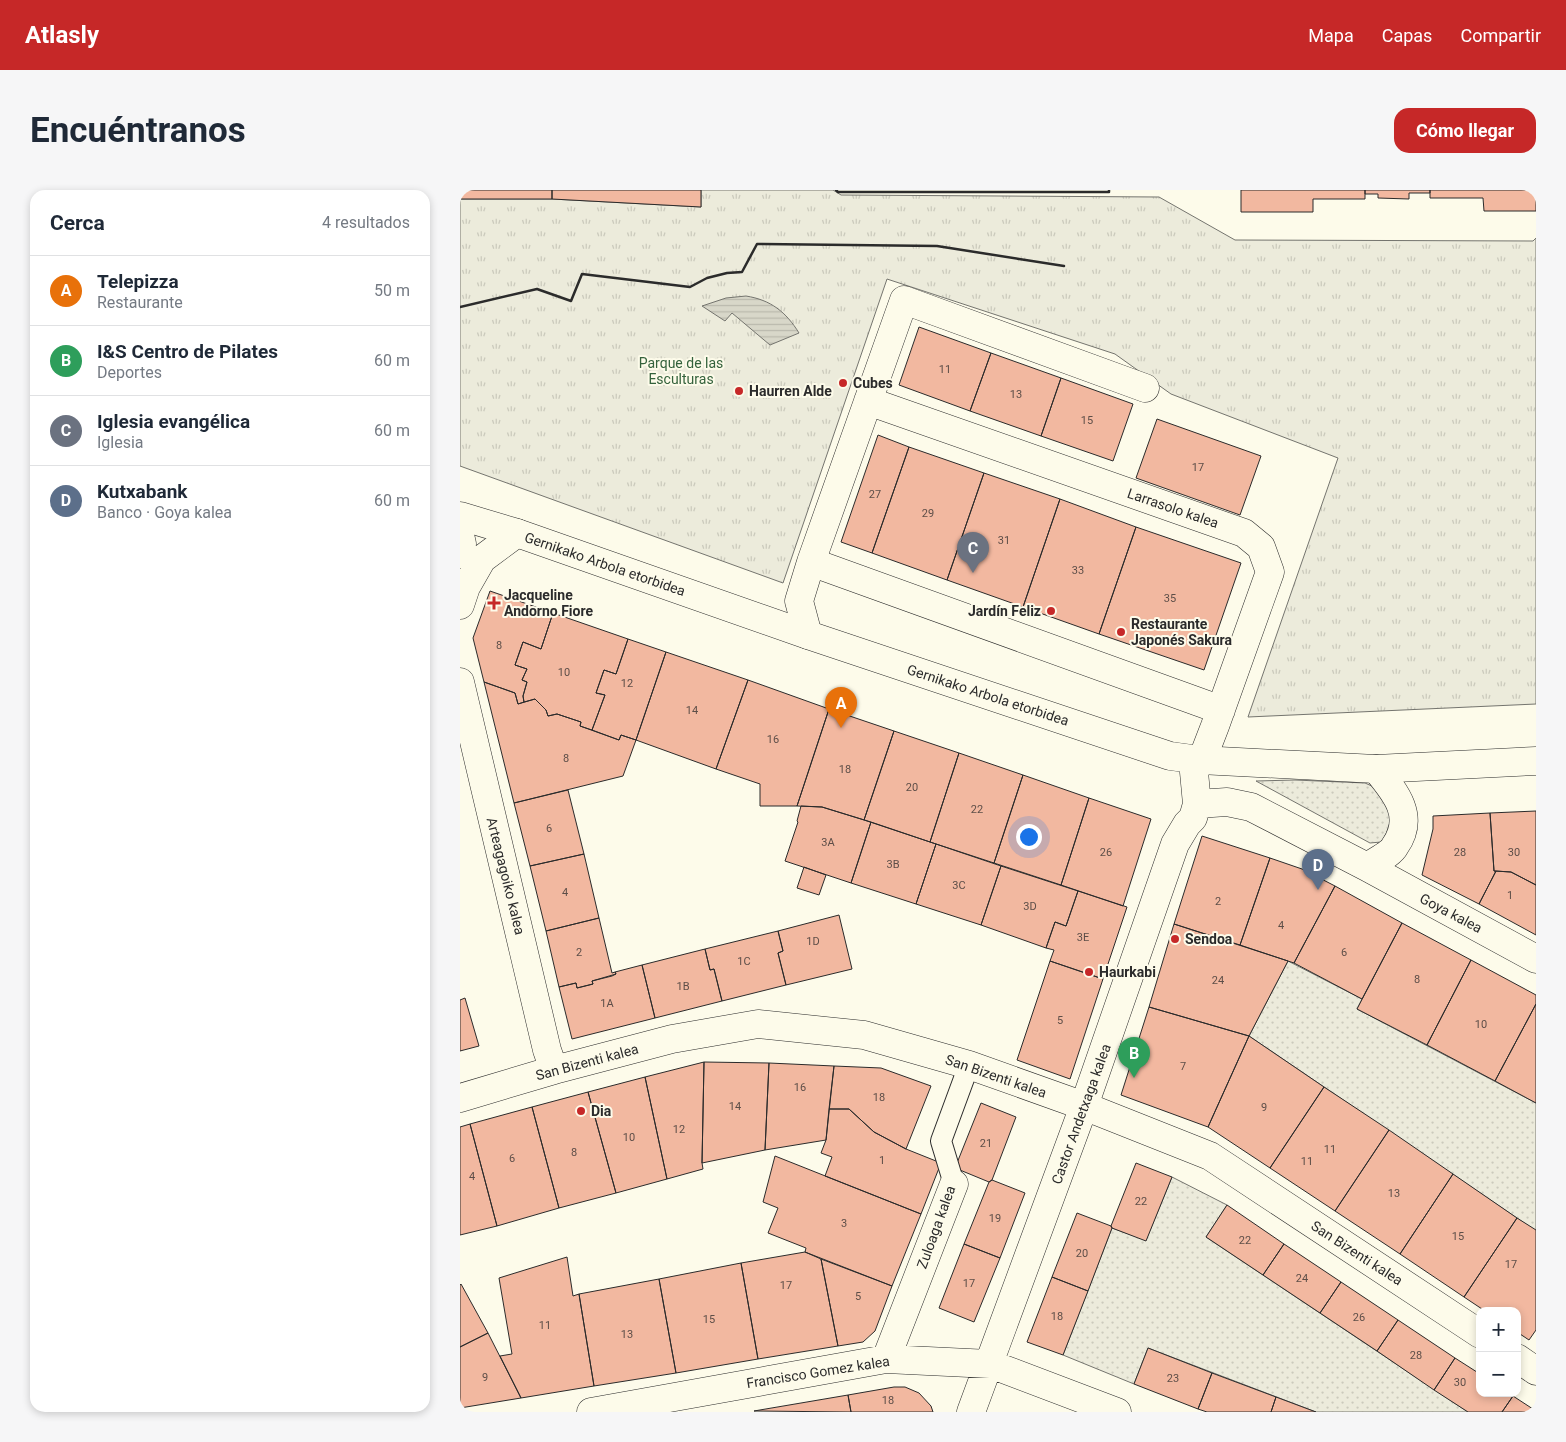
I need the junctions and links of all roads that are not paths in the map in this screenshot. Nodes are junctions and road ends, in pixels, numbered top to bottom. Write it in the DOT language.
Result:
graph roads {
  1 [pos="1145,388"];
  2 [pos="868,401"];
  3 [pos="460,516"];
  4 [pos="517,533"];
  5 [pos="460,535"];
  6 [pos="460,554"];
  7 [pos="811,562"];
  8 [pos="460,605"];
  9 [pos="808,635"];
  10 [pos="460,682"];
  11 [pos="1220,710"];
  12 [pos="1200,760"];
  13 [pos="1536,761"];
  14 [pos="1376,769"];
  15 [pos="1198,804"];
  16 [pos="1367,867"];
  17 [pos="1536,959"];
  18 [pos="969,1065"];
  19 [pos="554,1070"];
  20 [pos="460,1098"];
  21 [pos="1084,1106"];
  22 [pos="954,1184"];
  23 [pos="1476,1331"];
  24 [pos="886,1359"];
  25 [pos="1521,1361"];
  26 [pos="990,1364"];
  27 [pos="1536,1371"];
  28 [pos="1068,1404"];
  29 [pos="591,1412"];
  30 [pos="971,1412"];
  31 [pos="1117,1412"];
  1 -- 2 [label="street"];
  2 -- 7 [label="street"];
  2 -- 11 [label="street, Larrasolo kalea"];
  3 -- 4 [label="street, Gernikako Arbola etorbidea"];
  4 -- 8 [label="street"];
  4 -- 9 [label="street, Gernikako Arbola etorbidea"];
  5 -- 6 [label="street"];
  7 -- 9 [label="street"];
  7 -- 11 [label="street"];
  9 -- 12 [label="street, Gernikako Arbola etorbidea"];
  10 -- 19 [label="street, Arteagagoiko kalea"];
  11 -- 12 [label="street, Larrasolo kalea"];
  12 -- 14 [label="street, Gernikako Arbola etorbidea"];
  12 -- 15 [label="street"];
  13 -- 14 [label="street, Gernikako Arbola etorbidea"];
  14 -- 16 [label="street"];
  15 -- 16 [label="street, Goya kalea"];
  15 -- 21 [label="street, Castor Andetxaga kalea"];
  16 -- 17 [label="street, Goya kalea"];
  18 -- 19 [label="street, San Bizenti kalea"];
  18 -- 21 [label="street, San Bizenti kalea"];
  18 -- 22 [label="street, Zuloaga kalea"];
  19 -- 20 [label="street, San Bizenti kalea"];
  21 -- 23 [label="street, San Bizenti kalea"];
  21 -- 26 [label="street, Castor Andetxaga kalea"];
  22 -- 24 [label="street, Zuloaga kalea"];
  24 -- 26 [label="street, Francisco Gomez kalea"];
  24 -- 29 [label="street, Francisco Gomez kalea"];
  25 -- 27 [label="street"];
  26 -- 28 [label="street, Francisco Gomez kalea"];
  26 -- 30 [label="street, Castor Andetxaga kalea"];
  28 -- 31 [label="street, Francisco Gomez kalea"];
}
